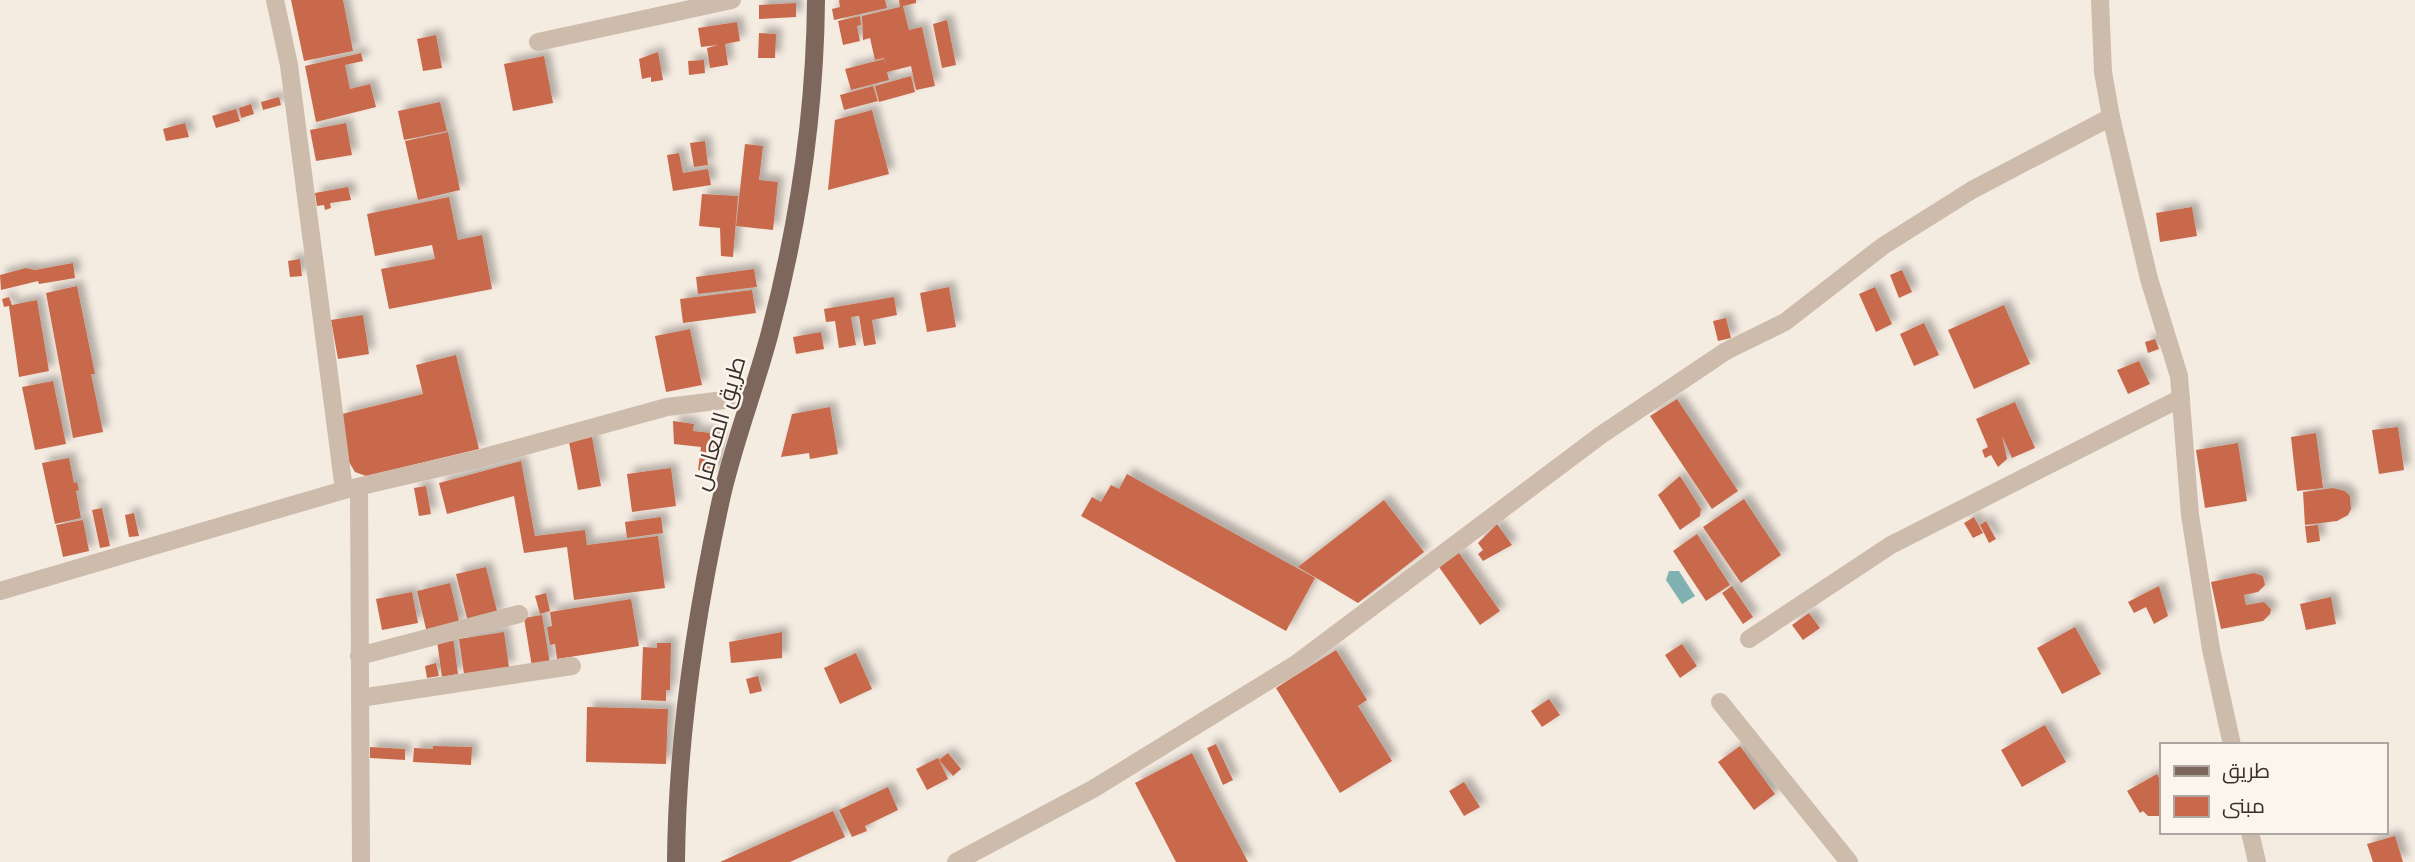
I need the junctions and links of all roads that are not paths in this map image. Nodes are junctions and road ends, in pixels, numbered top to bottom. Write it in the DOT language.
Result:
graph roads {
  1 [pos="275,0"];
  2 [pos="732,0"];
  3 [pos="816,0"];
  4 [pos="2100,0"];
  5 [pos="538,42"];
  6 [pos="2111,117"];
  7 [pos="749,397"];
  8 [pos="2181,398"];
  9 [pos="351,489"];
  10 [pos="0,591"];
  11 [pos="519,614"];
  12 [pos="1749,639"];
  13 [pos="359,656"];
  14 [pos="572,666"];
  15 [pos="360,698"];
  16 [pos="1720,702"];
  17 [pos="2232,743"];
  18 [pos="2250,834"];
  19 [pos="360,862"];
  20 [pos="676,862"];
  21 [pos="956,862"];
  22 [pos="1849,862"];
  23 [pos="2257,862"];
  1 -- 9 [label="street"];
  2 -- 5 [label="street"];
  3 -- 7 [label="main road, طريق المعامل"];
  4 -- 6 [label="street"];
  6 -- 8 [label="street"];
  6 -- 21 [label="street"];
  7 -- 9 [label="street"];
  7 -- 20 [label="main road, طريق المعامل"];
  8 -- 12 [label="street"];
  8 -- 17 [label="street"];
  9 -- 10 [label="street"];
  9 -- 13 [label="street"];
  11 -- 13 [label="street"];
  13 -- 15 [label="street"];
  14 -- 15 [label="street"];
  15 -- 19 [label="street"];
  16 -- 22 [label="street"];
  18 -- 23 [label="street"];
}
